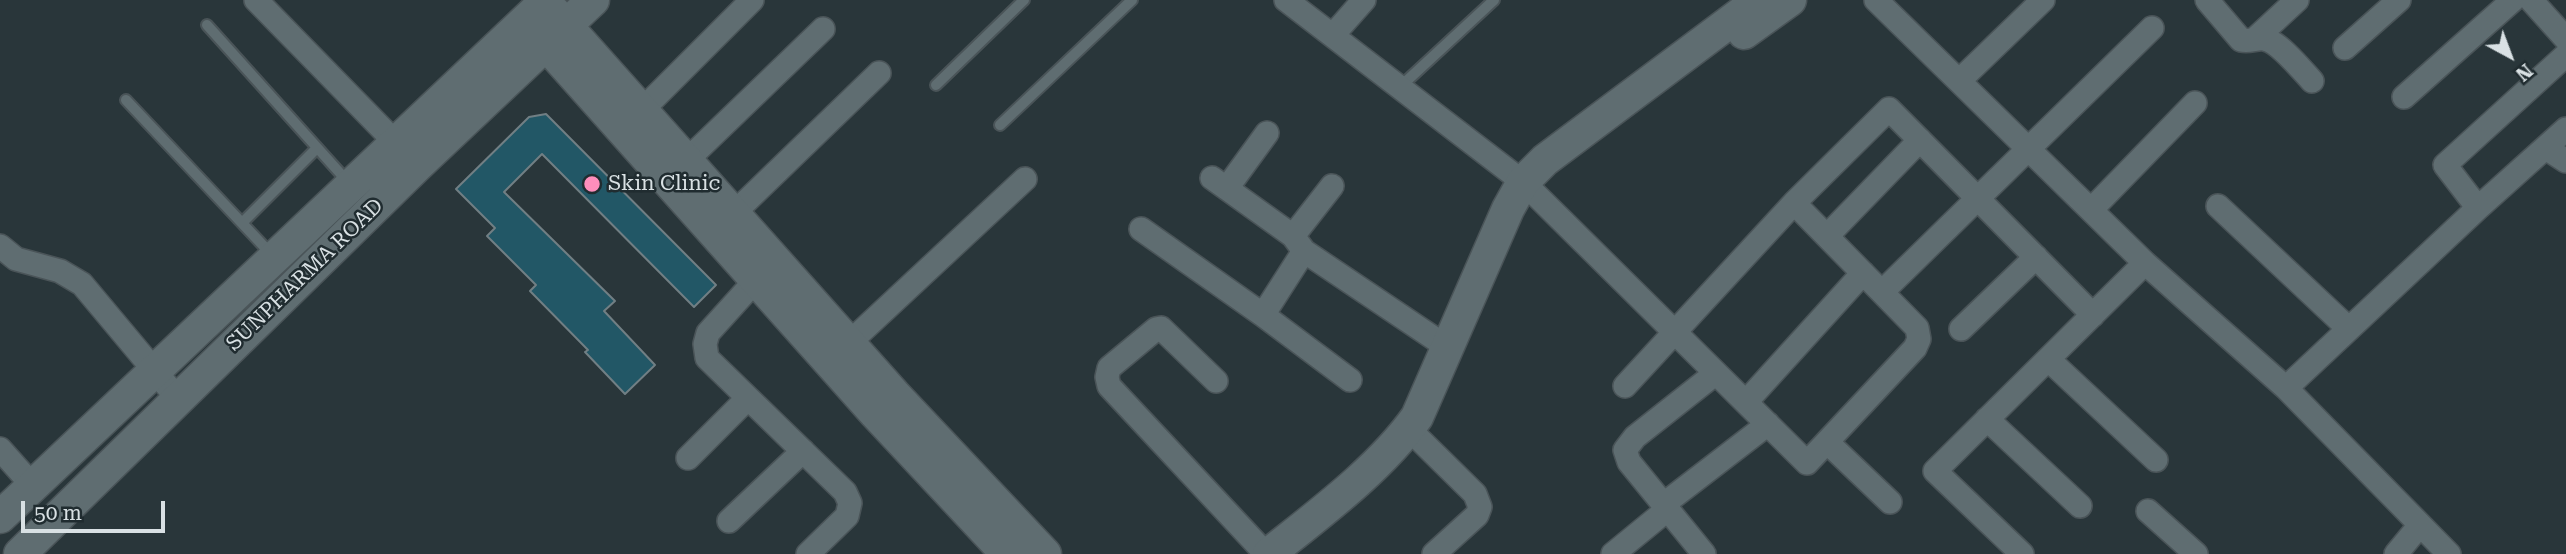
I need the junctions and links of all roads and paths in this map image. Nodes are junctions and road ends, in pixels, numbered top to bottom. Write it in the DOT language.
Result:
graph roads {
  1 [pos="256,0"];
  2 [pos="593,0"];
  3 [pos="752,0"];
  4 [pos="1024,0"];
  5 [pos="1132,0"];
  6 [pos="1286,0"];
  7 [pos="1364,0"];
  8 [pos="1494,0"];
  9 [pos="1759,0"];
  10 [pos="1790,0"];
  11 [pos="1876,0"];
  12 [pos="2043,0"];
  13 [pos="2207,0"];
  14 [pos="2297,0"];
  15 [pos="2399,0"];
  16 [pos="2514,0"];
  17 [pos="2531,0"];
  18 [pos="539,8"];
  19 [pos="207,25"];
  20 [pos="2152,28"];
  21 [pos="823,29"];
  22 [pos="1334,35"];
  23 [pos="557,36"];
  24 [pos="2255,39"];
  25 [pos="2566,39"];
  26 [pos="2345,48"];
  27 [pos="2566,55"];
  28 [pos="880,73"];
  29 [pos="1959,81"];
  30 [pos="2312,81"];
  31 [pos="936,85"];
  32 [pos="1400,88"];
  33 [pos="2404,97"];
  34 [pos="126,100"];
  35 [pos="2195,103"];
  36 [pos="641,111"];
  37 [pos="1000,125"];
  38 [pos="2566,129"];
  39 [pos="1267,133"];
  40 [pos="1920,140"];
  41 [pos="397,144"];
  42 [pos="317,148"];
  43 [pos="2028,148"];
  44 [pos="2546,148"];
  45 [pos="686,161"];
  46 [pos="2566,161"];
  47 [pos="1025,179"];
  48 [pos="1525,180"];
  49 [pos="352,186"];
  50 [pos="1332,186"];
  51 [pos="1977,198"];
  52 [pos="1794,203"];
  53 [pos="2218,206"];
  54 [pos="2477,208"];
  55 [pos="2091,210"];
  56 [pos="733,214"];
  57 [pos="242,223"];
  58 [pos="1141,229"];
  59 [pos="1827,236"];
  60 [pos="1299,244"];
  61 [pos="0,246"];
  62 [pos="2036,257"];
  63 [pos="275,258"];
  64 [pos="2146,263"];
  65 [pos="765,270"];
  66 [pos="1863,273"];
  67 [pos="1882,292"];
  68 [pos="2093,315"];
  69 [pos="1264,316"];
  70 [pos="1961,328"];
  71 [pos="2349,329"];
  72 [pos="1675,332"];
  73 [pos="849,343"];
  74 [pos="1447,347"];
  75 [pos="2048,359"];
  76 [pos="156,371"];
  77 [pos="1716,373"];
  78 [pos="1350,380"];
  79 [pos="1216,381"];
  80 [pos="1625,386"];
  81 [pos="2286,388"];
  82 [pos="748,398"];
  83 [pos="179,400"];
  84 [pos="1746,402"];
  85 [pos="1987,419"];
  86 [pos="1768,424"];
  87 [pos="1409,429"];
  88 [pos="1827,442"];
  89 [pos="0,449"];
  90 [pos="803,451"];
  91 [pos="688,458"];
  92 [pos="2156,460"];
  93 [pos="33,486"];
  94 [pos="1890,502"];
  95 [pos="1666,506"];
  96 [pos="2080,506"];
  97 [pos="2148,511"];
  98 [pos="0,517"];
  99 [pos="729,521"];
  100 [pos="2420,525"];
  101 [pos="20,554"];
  102 [pos="808,554"];
  103 [pos="1007,554"];
  104 [pos="1045,554"];
  105 [pos="1267,554"];
  106 [pos="1434,554"];
  107 [pos="1613,554"];
  108 [pos="1704,554"];
  109 [pos="2022,554"];
  110 [pos="2196,554"];
  111 [pos="2396,554"];
  112 [pos="2449,554"];
  1 -- 41 [label="street"];
  2 -- 23 [label="street, SUNPHARMA ROAD"];
  3 -- 36 [label="street"];
  4 -- 31 [label="lane"];
  5 -- 37 [label="lane"];
  6 -- 22 [label="street"];
  7 -- 22 [label="street"];
  8 -- 32 [label="lane"];
  9 -- 48 [label="street"];
  10 -- 48 [label="street"];
  11 -- 29 [label="street"];
  12 -- 29 [label="street"];
  13 -- 24 [label="street"];
  14 -- 24 [label="street"];
  15 -- 26 [label="street"];
  16 -- 33 [label="street"];
  17 -- 25 [label="street"];
  18 -- 23 [label="street"];
  18 -- 41 [label="street, SUNPHARMA ROAD"];
  19 -- 42 [label="lane"];
  20 -- 43 [label="street"];
  21 -- 45 [label="street"];
  22 -- 32 [label="street"];
  23 -- 36 [label="street"];
  23 -- 65 [label="street"];
  23 -- 83 [label="street, SUNPHARMA ROAD"];
  24 -- 30 [label="street"];
  27 -- 54 [label="street"];
  28 -- 56 [label="street"];
  29 -- 43 [label="street"];
  32 -- 48 [label="street"];
  34 -- 57 [label="lane"];
  35 -- 55 [label="street"];
  36 -- 45 [label="street"];
  38 -- 44 [label="street"];
  39 -- 60 [label="street"];
  40 -- 51 [label="street"];
  40 -- 52 [label="street"];
  40 -- 59 [label="street"];
  41 -- 49 [label="street, SUNPHARMA ROAD"];
  42 -- 49 [label="lane"];
  42 -- 57 [label="lane"];
  43 -- 51 [label="street"];
  43 -- 55 [label="street"];
  44 -- 46 [label="street"];
  44 -- 54 [label="street"];
  45 -- 56 [label="street"];
  47 -- 73 [label="street"];
  48 -- 72 [label="street"];
  48 -- 74 [label="street"];
  49 -- 63 [label="street, SUNPHARMA ROAD"];
  50 -- 60 [label="street"];
  51 -- 62 [label="street"];
  51 -- 67 [label="street"];
  52 -- 59 [label="street"];
  52 -- 72 [label="street"];
  53 -- 71 [label="street"];
  54 -- 71 [label="street"];
  55 -- 64 [label="street"];
  56 -- 65 [label="street"];
  57 -- 63 [label="lane"];
  58 -- 69 [label="street"];
  59 -- 66 [label="street"];
  60 -- 69 [label="street"];
  60 -- 74 [label="street"];
  61 -- 76 [label="street"];
  62 -- 68 [label="street"];
  62 -- 70 [label="street"];
  63 -- 76 [label="street, SUNPHARMA ROAD"];
  64 -- 68 [label="street"];
  64 -- 81 [label="street"];
  65 -- 73 [label="street"];
  65 -- 82 [label="street"];
  65 -- 103 [label="street"];
  66 -- 67 [label="street"];
  66 -- 84 [label="street"];
  67 -- 88 [label="street"];
  68 -- 75 [label="street"];
  69 -- 78 [label="street"];
  71 -- 81 [label="street"];
  72 -- 77 [label="street"];
  72 -- 80 [label="street"];
  73 -- 104 [label="street"];
  74 -- 87 [label="street"];
  75 -- 85 [label="street"];
  75 -- 92 [label="street"];
  76 -- 83 [label="street"];
  76 -- 93 [label="street, SUNPHARMA ROAD"];
  77 -- 84 [label="street"];
  77 -- 95 [label="street"];
  79 -- 105 [label="street"];
  81 -- 100 [label="street"];
  82 -- 90 [label="street"];
  82 -- 91 [label="street"];
  83 -- 101 [label="street, SUNPHARMA ROAD"];
  84 -- 86 [label="street"];
  85 -- 96 [label="street"];
  85 -- 109 [label="street"];
  86 -- 88 [label="street"];
  86 -- 95 [label="street"];
  87 -- 105 [label="street"];
  87 -- 106 [label="street"];
  88 -- 94 [label="street"];
  89 -- 93 [label="street"];
  90 -- 99 [label="street"];
  90 -- 102 [label="street"];
  93 -- 98 [label="street, SUNPHARMA ROAD"];
  95 -- 107 [label="street"];
  95 -- 108 [label="street"];
  97 -- 110 [label="street"];
  100 -- 111 [label="street"];
  100 -- 112 [label="street"];
}
